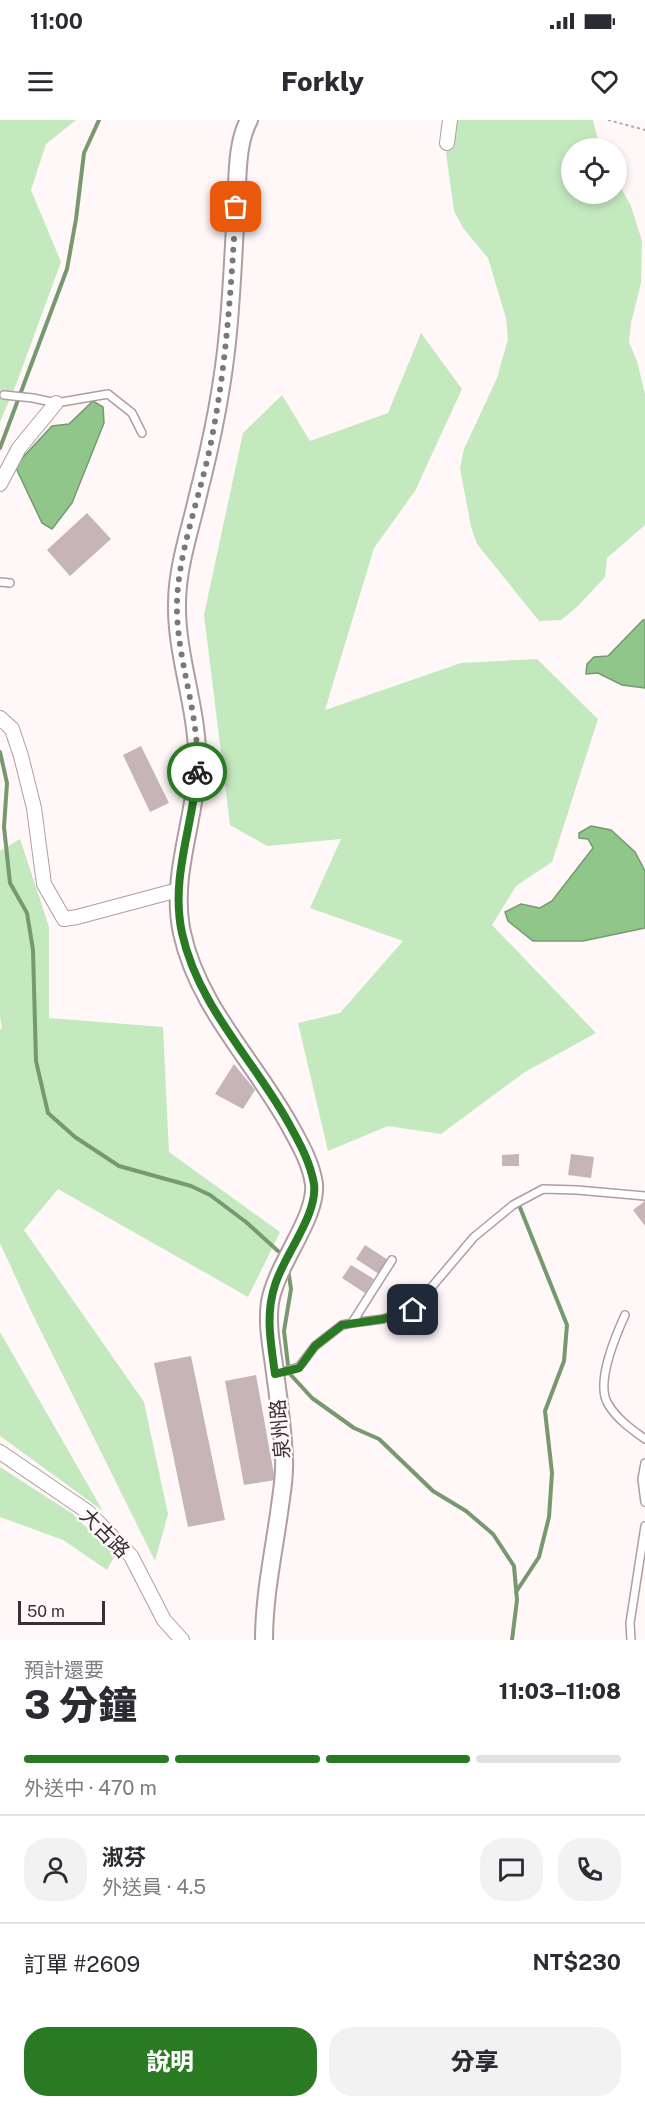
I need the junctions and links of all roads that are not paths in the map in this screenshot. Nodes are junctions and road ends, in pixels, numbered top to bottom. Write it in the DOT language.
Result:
graph roads {
  1 [pos="249,120"];
  2 [pos="450,120"];
  3 [pos="447,143"];
  4 [pos="7,395"];
  5 [pos="56,403"];
  6 [pos="142,433"];
  7 [pos="0,484"];
  8 [pos="0,582"];
  9 [pos="10,583"];
  10 [pos="0,718"];
  11 [pos="178,890"];
  12 [pos="645,1196"];
  13 [pos="392,1260"];
  14 [pos="625,1315"];
  15 [pos="352,1323"];
  16 [pos="275,1374"];
  17 [pos="645,1439"];
  18 [pos="0,1452"];
  19 [pos="645,1463"];
  20 [pos="645,1502"];
  21 [pos="645,1526"];
  22 [pos="182,1640"];
  23 [pos="264,1640"];
  24 [pos="631,1640"];
  1 -- 11 [label="street, 泉州路"];
  2 -- 3 [label="street"];
  4 -- 5 [label="lane"];
  5 -- 6 [label="lane"];
  5 -- 7 [label="street"];
  8 -- 9 [label="lane"];
  10 -- 11 [label="street"];
  11 -- 16 [label="street, 泉州路"];
  12 -- 15 [label="lane"];
  13 -- 15 [label="lane"];
  14 -- 17 [label="lane"];
  15 -- 16 [label="lane"];
  16 -- 23 [label="street, 泉州路"];
  18 -- 22 [label="street, 大古路"];
  19 -- 20 [label="lane"];
  21 -- 24 [label="lane"];
}
